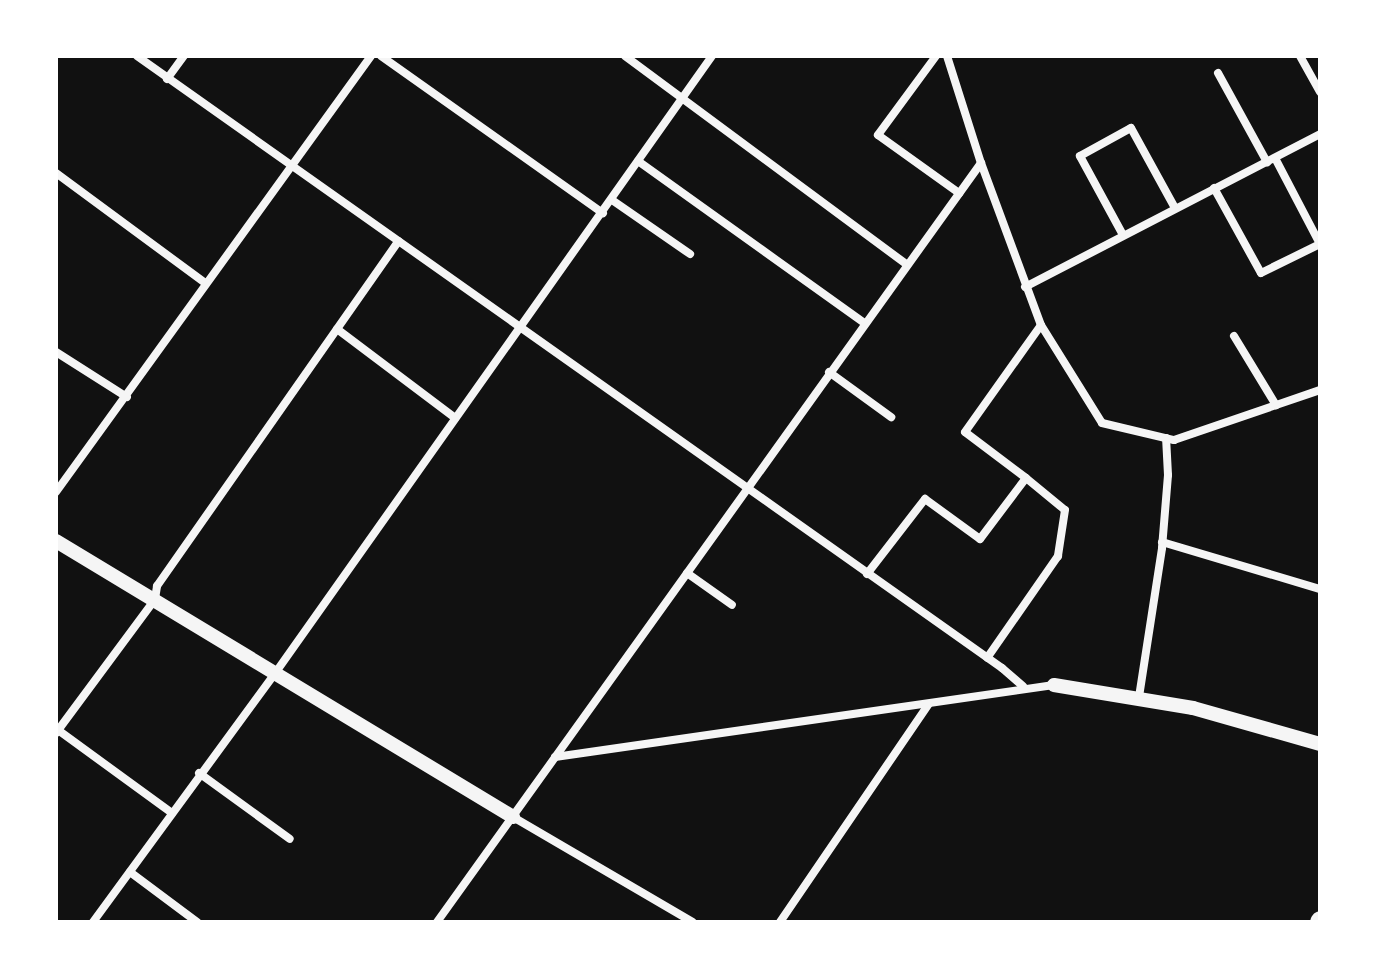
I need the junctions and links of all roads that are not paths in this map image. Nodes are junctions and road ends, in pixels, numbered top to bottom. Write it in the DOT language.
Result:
graph roads {
  1 [pos="137,56"];
  2 [pos="184,56"];
  3 [pos="371,56"];
  4 [pos="381,56"];
  5 [pos="625,56"];
  6 [pos="712,56"];
  7 [pos="936,56"];
  8 [pos="947,56"];
  9 [pos="1300,56"];
  10 [pos="1218,73"];
  11 [pos="167,79"];
  12 [pos="1320,92"];
  13 [pos="683,96"];
  14 [pos="1320,134"];
  15 [pos="1271,160"];
  16 [pos="638,161"];
  17 [pos="981,163"];
  18 [pos="290,165"];
  19 [pos="56,173"];
  20 [pos="1214,188"];
  21 [pos="959,193"];
  22 [pos="612,200"];
  23 [pos="1175,208"];
  24 [pos="603,213"];
  25 [pos="1123,235"];
  26 [pos="399,241"];
  27 [pos="690,254"];
  28 [pos="907,265"];
  29 [pos="205,283"];
  30 [pos="1025,287"];
  31 [pos="864,323"];
  32 [pos="1041,325"];
  33 [pos="519,327"];
  34 [pos="337,329"];
  35 [pos="1234,336"];
  36 [pos="56,352"];
  37 [pos="829,372"];
  38 [pos="1320,390"];
  39 [pos="127,397"];
  40 [pos="1276,405"];
  41 [pos="891,417"];
  42 [pos="455,418"];
  43 [pos="1166,438"];
  44 [pos="1026,478"];
  45 [pos="746,490"];
  46 [pos="56,492"];
  47 [pos="56,541"];
  48 [pos="1162,542"];
  49 [pos="687,573"];
  50 [pos="867,574"];
  51 [pos="1320,589"];
  52 [pos="155,599"];
  53 [pos="732,605"];
  54 [pos="987,658"];
  55 [pos="276,672"];
  56 [pos="1054,685"];
  57 [pos="1023,686"];
  58 [pos="1139,697"];
  59 [pos="928,705"];
  60 [pos="57,732"];
  61 [pos="1320,744"];
  62 [pos="555,757"];
  63 [pos="199,773"];
  64 [pos="172,813"];
  65 [pos="513,817"];
  66 [pos="290,839"];
  67 [pos="130,872"];
  68 [pos="93,922"];
  69 [pos="197,922"];
  70 [pos="437,922"];
  71 [pos="693,922"];
  72 [pos="780,922"];
  1 -- 11 [label="street"];
  2 -- 11 [label="street"];
  3 -- 18 [label="street"];
  4 -- 24 [label="street"];
  5 -- 13 [label="street"];
  6 -- 13 [label="street"];
  7 -- 21 [label="street"];
  8 -- 17 [label="street"];
  9 -- 12 [label="street"];
  10 -- 15 [label="street"];
  11 -- 18 [label="street"];
  13 -- 16 [label="street"];
  13 -- 28 [label="street"];
  14 -- 15 [label="street"];
  15 -- 20 [label="street"];
  15 -- 20 [label="street"];
  16 -- 22 [label="street"];
  16 -- 31 [label="street"];
  17 -- 21 [label="street"];
  17 -- 30 [label="street"];
  18 -- 26 [label="street"];
  18 -- 29 [label="street"];
  19 -- 29 [label="street"];
  20 -- 23 [label="street"];
  21 -- 28 [label="street"];
  22 -- 24 [label="street"];
  22 -- 27 [label="street"];
  23 -- 25 [label="street"];
  23 -- 25 [label="street"];
  24 -- 33 [label="street"];
  25 -- 30 [label="street"];
  26 -- 33 [label="street"];
  26 -- 34 [label="street"];
  28 -- 31 [label="street"];
  29 -- 39 [label="street"];
  30 -- 32 [label="street"];
  31 -- 37 [label="street"];
  32 -- 43 [label="street"];
  32 -- 44 [label="street"];
  33 -- 42 [label="street"];
  33 -- 45 [label="street"];
  34 -- 42 [label="street"];
  34 -- 52 [label="street"];
  35 -- 40 [label="street"];
  36 -- 39 [label="street"];
  37 -- 41 [label="street"];
  37 -- 45 [label="street"];
  38 -- 40 [label="street"];
  39 -- 46 [label="street"];
  40 -- 43 [label="street"];
  42 -- 55 [label="street"];
  43 -- 48 [label="street"];
  44 -- 50 [label="street"];
  44 -- 54 [label="street"];
  45 -- 49 [label="street"];
  45 -- 50 [label="street"];
  47 -- 52 [label="street"];
  48 -- 51 [label="street"];
  48 -- 58 [label="street"];
  49 -- 53 [label="street"];
  49 -- 62 [label="street"];
  50 -- 54 [label="street"];
  52 -- 55 [label="street"];
  52 -- 60 [label="street"];
  54 -- 57 [label="street"];
  55 -- 63 [label="street"];
  55 -- 65 [label="street"];
  56 -- 57 [label="street"];
  56 -- 58 [label="street"];
  57 -- 59 [label="street"];
  58 -- 61 [label="street"];
  59 -- 62 [label="street"];
  59 -- 72 [label="street"];
  60 -- 64 [label="street"];
  62 -- 65 [label="street"];
  63 -- 64 [label="street"];
  63 -- 66 [label="street"];
  64 -- 67 [label="street"];
  65 -- 70 [label="street"];
  65 -- 71 [label="street"];
  67 -- 68 [label="street"];
  67 -- 69 [label="street"];
}
